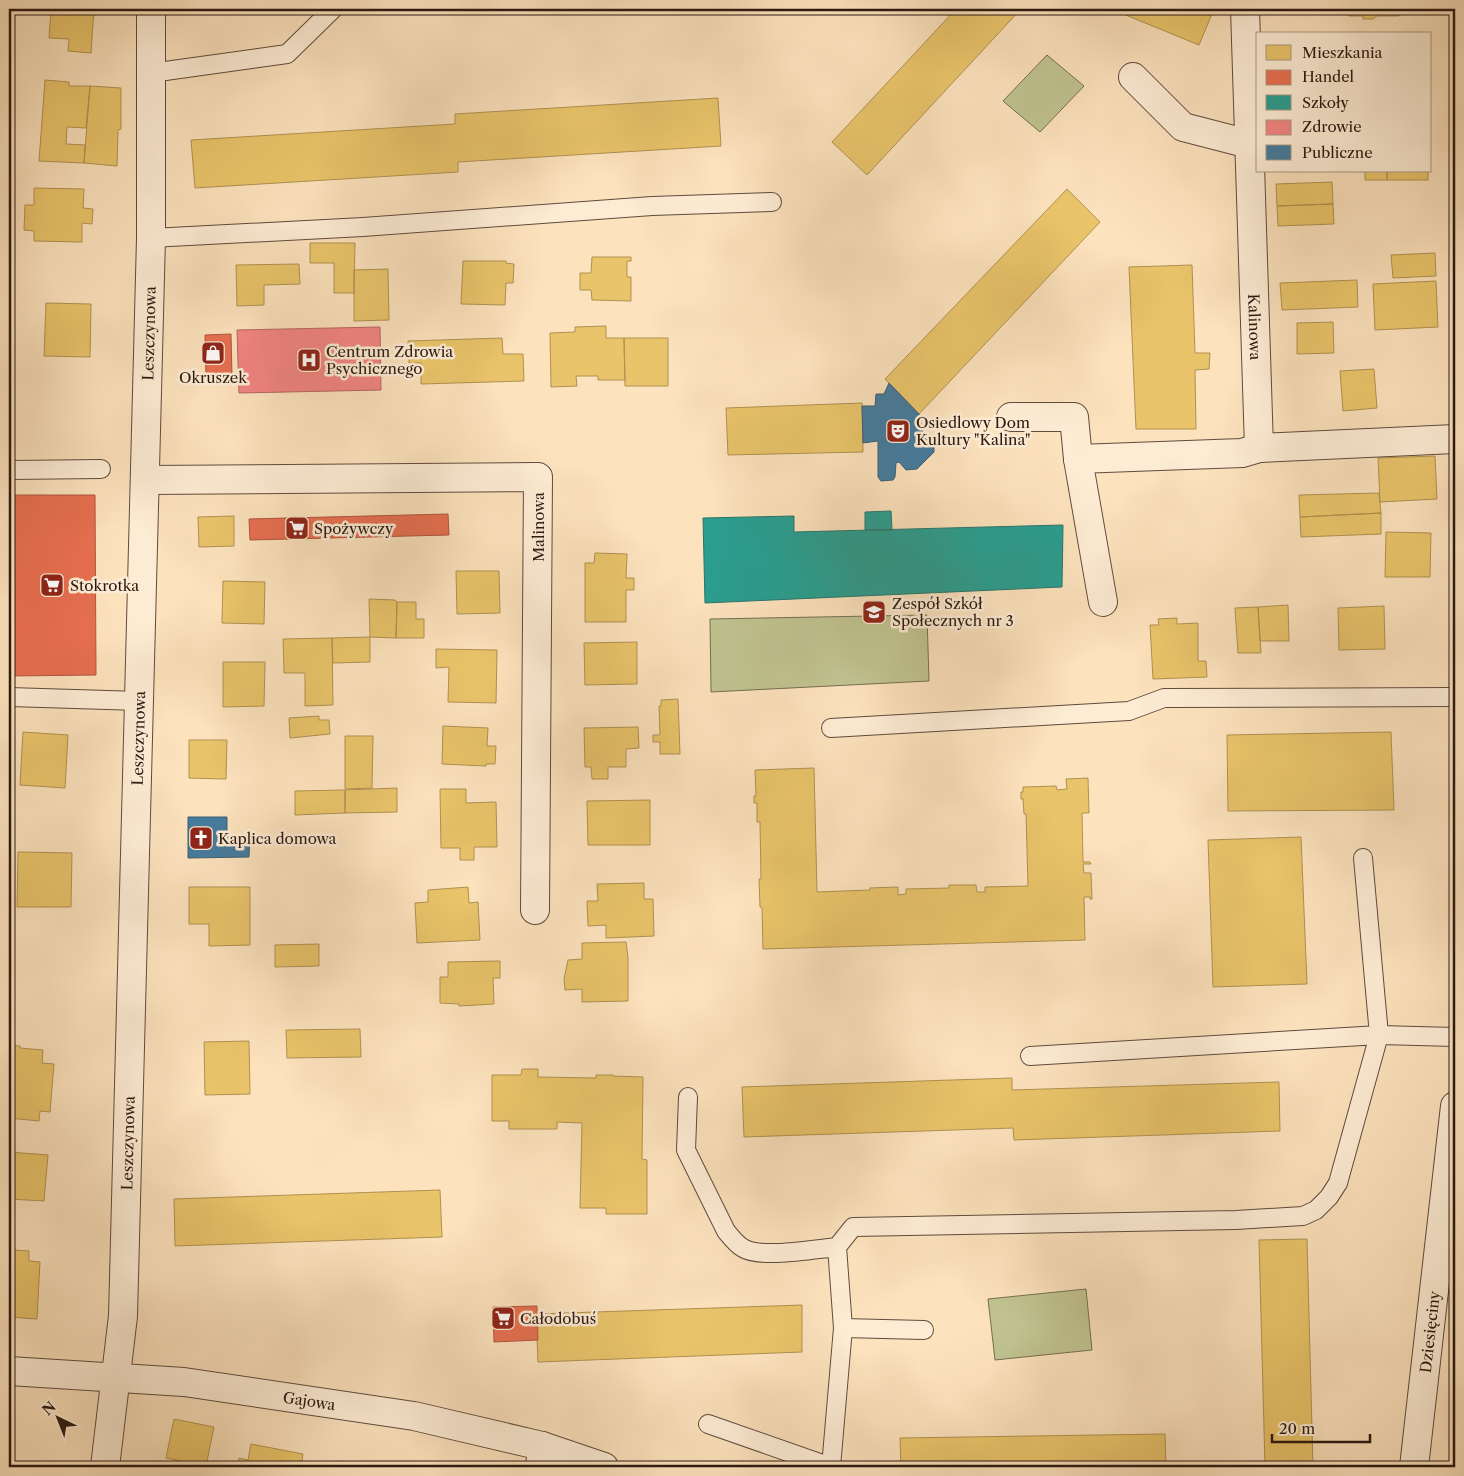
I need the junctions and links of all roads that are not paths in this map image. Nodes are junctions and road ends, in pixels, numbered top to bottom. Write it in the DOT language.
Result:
graph roads {
  1 [pos="150,9"];
  2 [pos="333,9"];
  3 [pos="1245,9"];
  4 [pos="151,73"];
  5 [pos="1133,77"];
  6 [pos="1249,144"];
  7 [pos="772,202"];
  8 [pos="151,238"];
  9 [pos="1011,417"];
  10 [pos="1455,439"];
  11 [pos="1259,448"];
  12 [pos="1078,459"];
  13 [pos="101,469"];
  14 [pos="9,470"];
  15 [pos="145,480"];
  16 [pos="1103,602"];
  17 [pos="9,697"];
  18 [pos="1455,697"];
  19 [pos="140,701"];
  20 [pos="831,728"];
  21 [pos="1363,858"];
  22 [pos="535,910"];
  23 [pos="1379,1035"];
  24 [pos="1455,1037"];
  25 [pos="1030,1056"];
  26 [pos="688,1097"];
  27 [pos="1455,1106"];
  28 [pos="837,1247"];
  29 [pos="843,1328"];
  30 [pos="924,1330"];
  31 [pos="9,1371"];
  32 [pos="116,1378"];
  33 [pos="708,1424"];
  34 [pos="541,1457"];
  35 [pos="105,1467"];
  36 [pos="604,1467"];
  37 [pos="831,1467"];
  38 [pos="1414,1467"];
  1 -- 4 [label="street, Leszczynowa"];
  2 -- 4 [label="lane"];
  3 -- 6 [label="street, Kalinowa"];
  4 -- 8 [label="street, Leszczynowa"];
  5 -- 6 [label="street"];
  6 -- 11 [label="street, Kalinowa"];
  7 -- 8 [label="lane"];
  8 -- 15 [label="street, Leszczynowa"];
  9 -- 12 [label="street"];
  10 -- 11 [label="street"];
  11 -- 12 [label="street"];
  12 -- 16 [label="street"];
  13 -- 14 [label="lane"];
  15 -- 19 [label="street, Leszczynowa"];
  15 -- 22 [label="street, Malinowa"];
  17 -- 19 [label="lane"];
  18 -- 20 [label="lane"];
  19 -- 32 [label="street, Leszczynowa"];
  21 -- 23 [label="lane"];
  23 -- 24 [label="lane"];
  23 -- 25 [label="lane"];
  23 -- 28 [label="lane"];
  26 -- 28 [label="lane"];
  27 -- 38 [label="street, Dziesięciny"];
  28 -- 29 [label="lane"];
  29 -- 30 [label="lane"];
  29 -- 37 [label="lane"];
  31 -- 32 [label="street, Gajowa"];
  32 -- 34 [label="street, Gajowa"];
  32 -- 35 [label="street, Leszczynowa"];
  33 -- 37 [label="lane"];
  34 -- 36 [label="street, Gajowa"];
}
